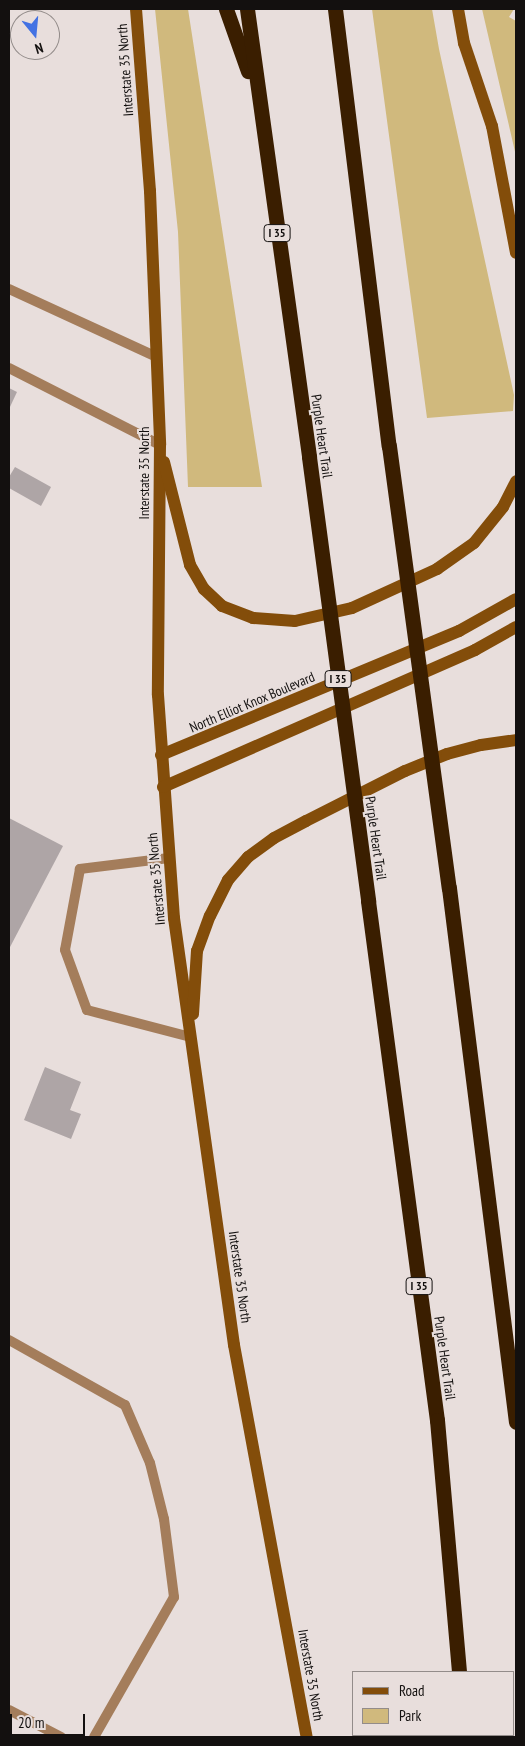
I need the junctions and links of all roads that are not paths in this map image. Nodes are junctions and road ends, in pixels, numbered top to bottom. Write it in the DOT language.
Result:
graph roads {
  1 [pos="136,9"];
  2 [pos="226,9"];
  3 [pos="246,9"];
  4 [pos="335,9"];
  5 [pos="458,9"];
  6 [pos="258,100"];
  7 [pos="516,252"];
  8 [pos="9,289"];
  9 [pos="157,357"];
  10 [pos="9,368"];
  11 [pos="160,445"];
  12 [pos="516,480"];
  13 [pos="516,599"];
  14 [pos="516,628"];
  15 [pos="516,740"];
  16 [pos="161,755"];
  17 [pos="163,787"];
  18 [pos="169,858"];
  19 [pos="191,1037"];
  20 [pos="9,1340"];
  21 [pos="516,1422"];
  22 [pos="459,1671"];
  23 [pos="9,1710"];
  24 [pos="61,1737"];
  25 [pos="94,1737"];
  26 [pos="307,1737"];
  1 -- 9 [label="main road, Interstate 35 North"];
  2 -- 6 [label="highway"];
  3 -- 6 [label="highway, Purple Heart Trail / I 35"];
  4 -- 21 [label="highway, bridge"];
  5 -- 7 [label="main road"];
  6 -- 22 [label="highway, Purple Heart Trail / I 35, bridge"];
  8 -- 9 [label="lane"];
  9 -- 11 [label="main road, Interstate 35 North"];
  10 -- 11 [label="lane"];
  11 -- 12 [label="main road"];
  11 -- 16 [label="main road, Interstate 35 North"];
  13 -- 16 [label="main road, North Elliot Knox Boulevard"];
  14 -- 17 [label="main road"];
  15 -- 19 [label="main road"];
  16 -- 17 [label="main road, Interstate 35 North"];
  17 -- 18 [label="main road, Interstate 35 North"];
  18 -- 19 [label="main road, Interstate 35 North"];
  18 -- 19 [label="lane"];
  19 -- 26 [label="main road, Interstate 35 North"];
  20 -- 25 [label="lane"];
  23 -- 24 [label="lane"];
}
